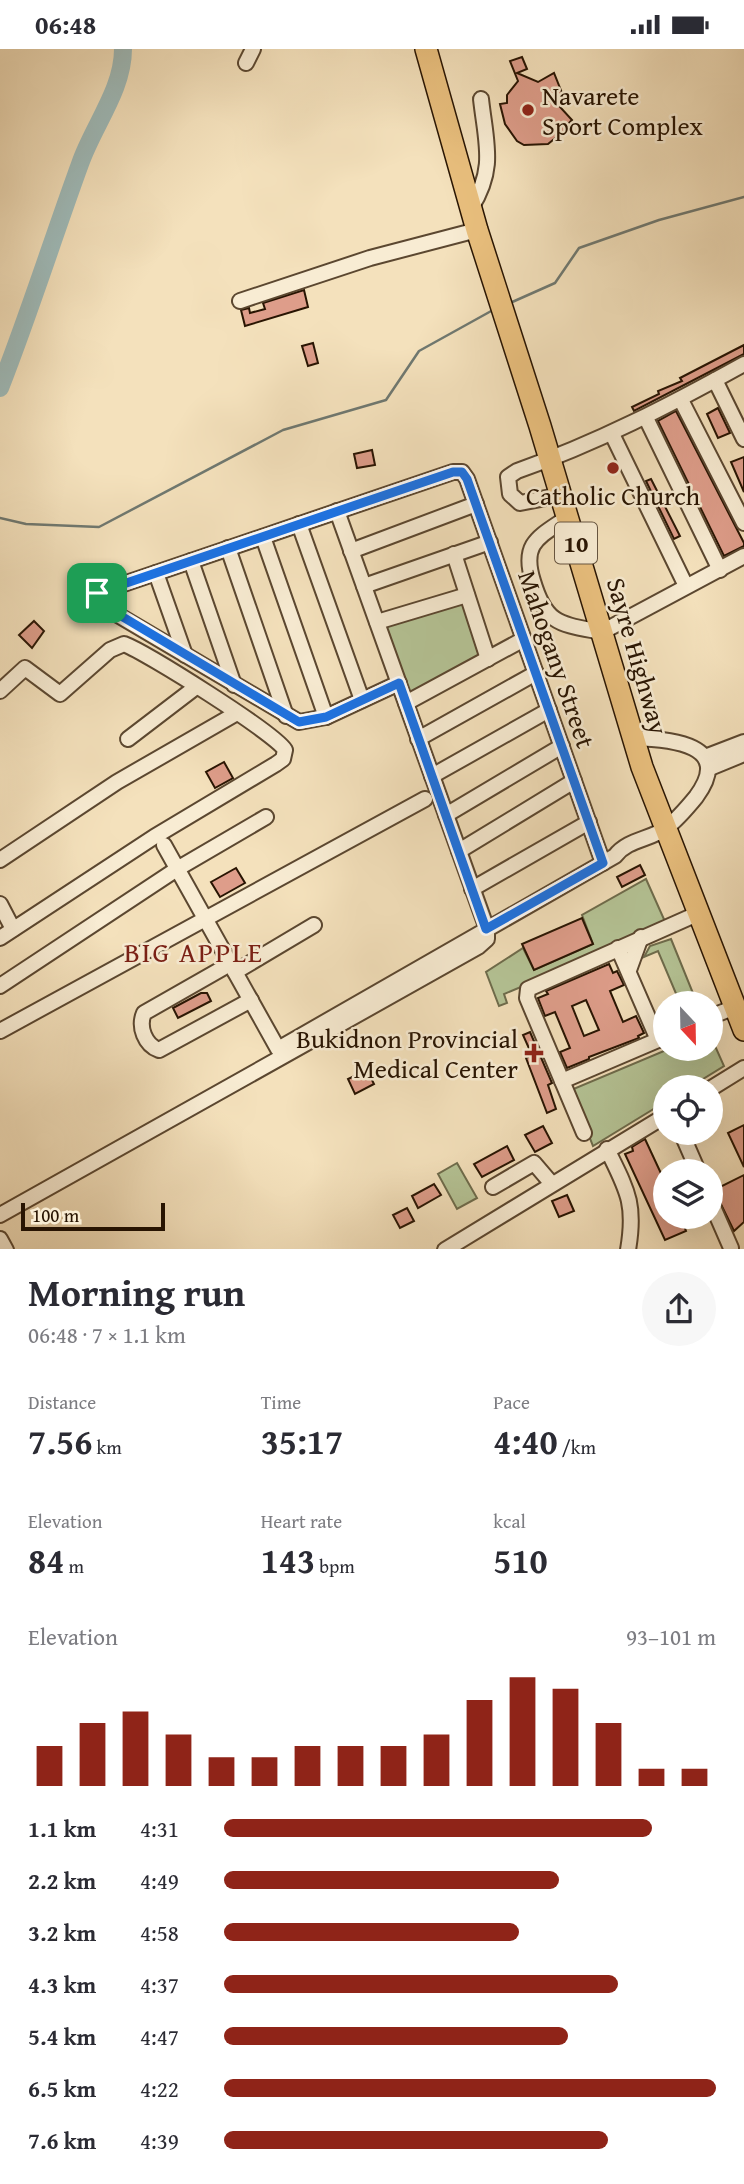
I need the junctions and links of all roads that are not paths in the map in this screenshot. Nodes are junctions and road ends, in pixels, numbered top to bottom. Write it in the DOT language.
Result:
graph roads {
  1 [pos="253,49"];
  2 [pos="426,49"];
  3 [pos="246,63"];
  4 [pos="481,99"];
  5 [pos="471,208"];
  6 [pos="477,230"];
  7 [pos="240,301"];
  8 [pos="744,364"];
  9 [pos="715,380"];
  10 [pos="681,400"];
  11 [pos="646,418"];
  12 [pos="612,434"];
  13 [pos="744,439"];
  14 [pos="550,459"];
  15 [pos="561,495"];
  16 [pos="477,504"];
  17 [pos="337,511"];
  18 [pos="568,517"];
  19 [pos="744,523"];
  20 [pos="299,524"];
  21 [pos="263,537"];
  22 [pos="490,542"];
  23 [pos="228,548"];
  24 [pos="351,551"];
  25 [pos="454,554"];
  26 [pos="744,556"];
  27 [pos="191,561"];
  28 [pos="720,570"];
  29 [pos="156,573"];
  30 [pos="364,586"];
  31 [pos="686,586"];
  32 [pos="467,595"];
  33 [pos="377,622"];
  34 [pos="602,632"];
  35 [pos="524,639"];
  36 [pos="185,655"];
  37 [pos="488,659"];
  38 [pos="536,673"];
  39 [pos="399,683"];
  40 [pos="234,685"];
  41 [pos="196,687"];
  42 [pos="0,691"];
  43 [pos="251,695"];
  44 [pos="362,700"];
  45 [pos="406,703"];
  46 [pos="549,711"];
  47 [pos="239,715"];
  48 [pos="286,716"];
  49 [pos="326,717"];
  50 [pos="128,739"];
  51 [pos="418,739"];
  52 [pos="633,739"];
  53 [pos="744,742"];
  54 [pos="562,746"];
  55 [pos="744,754"];
  56 [pos="707,762"];
  57 [pos="432,775"];
  58 [pos="574,781"];
  59 [pos="425,799"];
  60 [pos="446,815"];
  61 [pos="266,817"];
  62 [pos="589,822"];
  63 [pos="657,833"];
  64 [pos="164,845"];
  65 [pos="458,851"];
  66 [pos="0,860"];
  67 [pos="609,860"];
  68 [pos="177,869"];
  69 [pos="472,889"];
  70 [pos="0,904"];
  71 [pos="697,914"];
  72 [pos="204,917"];
  73 [pos="314,925"];
  74 [pos="13,929"];
  75 [pos="486,929"];
  76 [pos="641,937"];
  77 [pos="0,938"];
  78 [pos="618,948"];
  79 [pos="232,968"];
  80 [pos="629,970"];
  81 [pos="0,986"];
  82 [pos="251,1000"];
  83 [pos="739,1010"];
  84 [pos="653,1019"];
  85 [pos="0,1031"];
  86 [pos="653,1042"];
  87 [pos="744,1068"];
  88 [pos="562,1081"];
  89 [pos="723,1081"];
  90 [pos="653,1123"];
  91 [pos="584,1133"];
  92 [pos="607,1149"];
  93 [pos="552,1184"];
  94 [pos="493,1187"];
  95 [pos="0,1215"];
  96 [pos="722,1229"];
  97 [pos="744,1237"];
  98 [pos="0,1239"];
  99 [pos="6,1249"];
  100 [pos="445,1249"];
  101 [pos="628,1249"];
  102 [pos="730,1249"];
  1 -- 3 [label="street"];
  2 -- 5 [label="highway, Sayre Highway / 10"];
  4 -- 5 [label="street"];
  5 -- 6 [label="highway, Sayre Highway / 10"];
  6 -- 7 [label="street"];
  6 -- 14 [label="highway, Sayre Highway / 10"];
  8 -- 9 [label="street"];
  9 -- 10 [label="street"];
  9 -- 13 [label="street"];
  10 -- 11 [label="street"];
  10 -- 19 [label="street"];
  11 -- 12 [label="street"];
  11 -- 28 [label="street"];
  12 -- 14 [label="street"];
  12 -- 31 [label="street"];
  14 -- 15 [label="highway, Sayre Highway / 10"];
  14 -- 15 [label="street"];
  15 -- 18 [label="highway, Sayre Highway / 10"];
  16 -- 17 [label="street, Mahogany Street"];
  16 -- 22 [label="street, Mahogany Street"];
  16 -- 24 [label="street"];
  17 -- 20 [label="street"];
  17 -- 24 [label="street"];
  18 -- 34 [label="highway, Sayre Highway / 10"];
  18 -- 34 [label="street"];
  20 -- 21 [label="street"];
  20 -- 44 [label="street"];
  21 -- 23 [label="street"];
  21 -- 49 [label="street"];
  22 -- 25 [label="street"];
  22 -- 35 [label="street, Mahogany Street"];
  23 -- 27 [label="street"];
  23 -- 48 [label="street"];
  24 -- 30 [label="street"];
  25 -- 30 [label="street"];
  25 -- 32 [label="street"];
  26 -- 28 [label="street"];
  27 -- 29 [label="street"];
  27 -- 40 [label="street"];
  28 -- 31 [label="street"];
  29 -- 36 [label="street"];
  29 -- 36 [label="street"];
  30 -- 33 [label="street"];
  31 -- 34 [label="street"];
  32 -- 33 [label="street"];
  32 -- 37 [label="street"];
  33 -- 39 [label="street"];
  34 -- 52 [label="highway, Sayre Highway / 10"];
  35 -- 37 [label="street"];
  35 -- 38 [label="street, Mahogany Street"];
  36 -- 40 [label="street"];
  37 -- 45 [label="street"];
  38 -- 46 [label="street, Mahogany Street"];
  38 -- 51 [label="street"];
  39 -- 44 [label="street"];
  39 -- 45 [label="street"];
  40 -- 43 [label="street"];
  41 -- 42 [label="street"];
  41 -- 47 [label="street"];
  41 -- 50 [label="street"];
  43 -- 47 [label="street"];
  43 -- 48 [label="street"];
  44 -- 49 [label="street"];
  45 -- 51 [label="street"];
  46 -- 54 [label="street, Mahogany Street"];
  46 -- 57 [label="street"];
  47 -- 66 [label="street"];
  47 -- 74 [label="street"];
  48 -- 49 [label="street"];
  51 -- 57 [label="street"];
  52 -- 56 [label="street"];
  52 -- 63 [label="highway, Sayre Highway / 10"];
  53 -- 56 [label="street"];
  54 -- 58 [label="street, Mahogany Street"];
  54 -- 60 [label="street"];
  55 -- 56 [label="street"];
  56 -- 63 [label="street"];
  57 -- 60 [label="street"];
  58 -- 62 [label="street, Mahogany Street"];
  58 -- 65 [label="street"];
  59 -- 72 [label="street"];
  60 -- 65 [label="street"];
  61 -- 68 [label="street"];
  62 -- 67 [label="street, Mahogany Street"];
  62 -- 69 [label="street"];
  63 -- 67 [label="street"];
  63 -- 71 [label="highway, Sayre Highway / 10"];
  64 -- 68 [label="street"];
  65 -- 69 [label="street"];
  67 -- 75 [label="street"];
  68 -- 72 [label="street"];
  68 -- 81 [label="street"];
  69 -- 75 [label="street"];
  70 -- 74 [label="street"];
  71 -- 76 [label="street"];
  71 -- 83 [label="highway, Sayre Highway / 10"];
  72 -- 79 [label="street"];
  72 -- 85 [label="street"];
  73 -- 79 [label="street"];
  74 -- 77 [label="street"];
  75 -- 82 [label="street"];
  75 -- 95 [label="street"];
  76 -- 78 [label="street"];
  76 -- 80 [label="street"];
  78 -- 80 [label="street"];
  78 -- 88 [label="street"];
  79 -- 82 [label="street"];
  79 -- 82 [label="street"];
  80 -- 84 [label="street"];
  86 -- 88 [label="street"];
  87 -- 89 [label="street"];
  88 -- 91 [label="street"];
  90 -- 92 [label="street"];
  92 -- 93 [label="street"];
  92 -- 101 [label="street"];
  93 -- 94 [label="street"];
  93 -- 100 [label="street"];
  96 -- 102 [label="street"];
  97 -- 102 [label="street"];
  98 -- 99 [label="street"];
}
